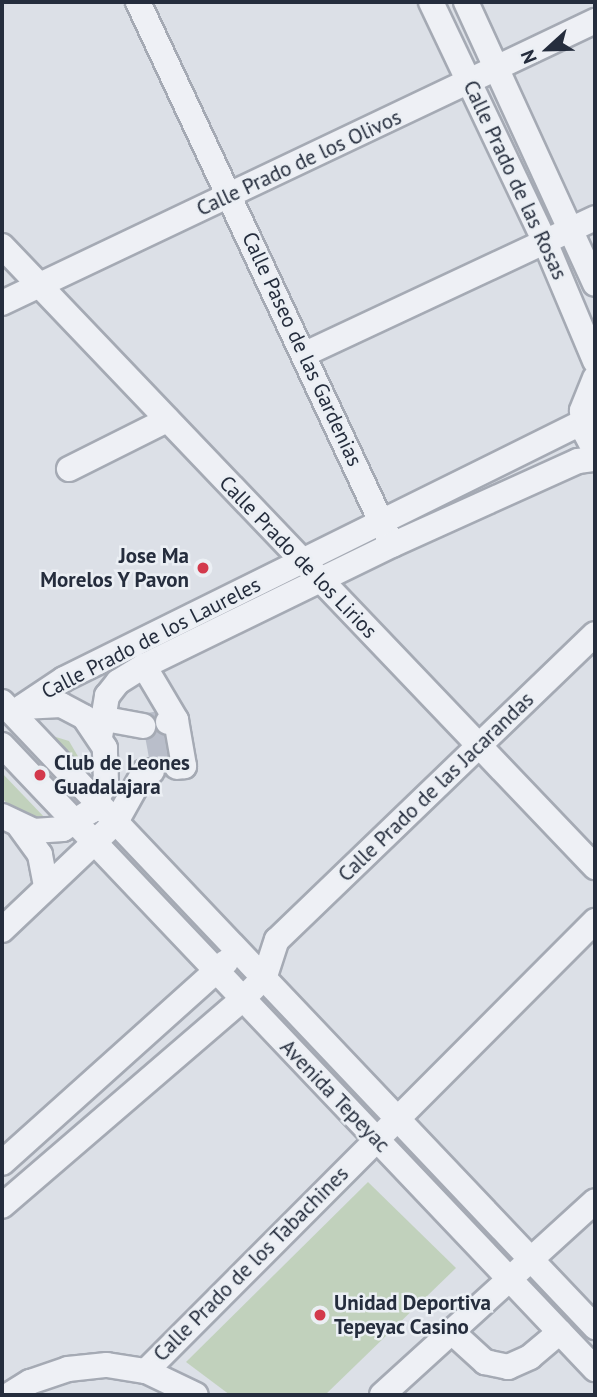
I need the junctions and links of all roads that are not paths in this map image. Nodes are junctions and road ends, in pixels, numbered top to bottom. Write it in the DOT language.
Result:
graph roads {
  1 [pos="138,2"];
  2 [pos="431,2"];
  3 [pos="466,2"];
  4 [pos="595,22"];
  5 [pos="497,69"];
  6 [pos="469,82"];
  7 [pos="230,195"];
  8 [pos="595,218"];
  9 [pos="572,228"];
  10 [pos="545,242"];
  11 [pos="2,246"];
  12 [pos="595,284"];
  13 [pos="39,285"];
  14 [pos="2,303"];
  15 [pos="305,354"];
  16 [pos="595,360"];
  17 [pos="595,378"];
  18 [pos="167,420"];
  19 [pos="583,422"];
  20 [pos="595,451"];
  21 [pos="595,459"];
  22 [pos="69,469"];
  23 [pos="382,522"];
  24 [pos="393,545"];
  25 [pos="303,561"];
  26 [pos="320,579"];
  27 [pos="595,634"];
  28 [pos="144,666"];
  29 [pos="9,710"];
  30 [pos="143,726"];
  31 [pos="100,728"];
  32 [pos="479,744"];
  33 [pos="2,746"];
  34 [pos="177,767"];
  35 [pos="152,771"];
  36 [pos="97,803"];
  37 [pos="11,821"];
  38 [pos="116,822"];
  39 [pos="76,824"];
  40 [pos="94,843"];
  41 [pos="595,867"];
  42 [pos="46,887"];
  43 [pos="595,921"];
  44 [pos="2,930"];
  45 [pos="277,940"];
  46 [pos="240,950"];
  47 [pos="216,971"];
  48 [pos="265,976"];
  49 [pos="243,999"];
  50 [pos="398,1117"];
  51 [pos="376,1139"];
  52 [pos="2,1163"];
  53 [pos="595,1201"];
  54 [pos="2,1206"];
  55 [pos="532,1261"];
  56 [pos="510,1279"];
  57 [pos="595,1327"];
  58 [pos="452,1332"];
  59 [pos="560,1332"];
  60 [pos="595,1369"];
  61 [pos="146,1371"];
  62 [pos="9,1395"];
  63 [pos="195,1395"];
  64 [pos="382,1395"];
  1 -- 7 [label="street, Calle Paseo de las Gardenias"];
  2 -- 6 [label="street, Calle Prado de las Rosas"];
  3 -- 5 [label="street, Calle Prado de las Rosas"];
  4 -- 5 [label="street, Calle Prado de los Olivos"];
  5 -- 6 [label="street, Calle Prado de los Olivos"];
  5 -- 9 [label="street, Calle Prado de las Rosas"];
  6 -- 7 [label="street, Calle Prado de los Olivos"];
  6 -- 10 [label="street, Calle Prado de las Rosas"];
  7 -- 13 [label="street, Calle Prado de los Olivos"];
  7 -- 15 [label="street, Calle Paseo de las Gardenias"];
  8 -- 9 [label="street"];
  9 -- 10 [label="street"];
  9 -- 12 [label="street, Calle Prado de las Rosas"];
  10 -- 15 [label="street"];
  10 -- 16 [label="street, Calle Prado de las Rosas"];
  11 -- 13 [label="street, Calle Prado de los Lirios"];
  13 -- 14 [label="street, Calle Prado de los Olivos"];
  13 -- 18 [label="street, Calle Prado de los Lirios"];
  15 -- 23 [label="street, Calle Paseo de las Gardenias"];
  17 -- 19 [label="street"];
  18 -- 22 [label="street"];
  18 -- 25 [label="street, Calle Prado de los Lirios"];
  19 -- 20 [label="street"];
  19 -- 23 [label="street, Calle Prado de los Laureles"];
  21 -- 24 [label="street, Calle Prado de los Laureles"];
  23 -- 24 [label="street, Calle Paseo de las Gardenias"];
  23 -- 25 [label="street, Calle Prado de los Laureles"];
  24 -- 26 [label="street, Calle Prado de los Laureles"];
  25 -- 26 [label="street, Calle Prado de los Lirios"];
  25 -- 29 [label="street, Calle Prado de los Laureles"];
  26 -- 28 [label="street, Calle Prado de los Laureles"];
  26 -- 32 [label="street, Calle Prado de los Lirios"];
  27 -- 32 [label="street, Calle Prado de las Jacarandas"];
  28 -- 31 [label="street, Calle Prado de los Laureles"];
  28 -- 34 [label="street"];
  29 -- 31 [label="street"];
  29 -- 36 [label="street, Avenida Tepeyac"];
  30 -- 31 [label="street"];
  31 -- 36 [label="street"];
  32 -- 41 [label="street, Calle Prado de los Lirios"];
  32 -- 45 [label="street, Calle Prado de las Jacarandas"];
  33 -- 39 [label="street, Avenida Tepeyac"];
  35 -- 38 [label="street"];
  36 -- 38 [label="street, Avenida Tepeyac"];
  36 -- 39 [label="street"];
  37 -- 39 [label="street"];
  37 -- 42 [label="street"];
  38 -- 40 [label="street"];
  38 -- 46 [label="street, Avenida Tepeyac"];
  39 -- 40 [label="street, Avenida Tepeyac"];
  40 -- 42 [label="street"];
  40 -- 47 [label="street, Avenida Tepeyac"];
  42 -- 44 [label="street"];
  43 -- 50 [label="street, Calle Prado de los Tabachines"];
  45 -- 46 [label="street, Calle Prado de las Jacarandas"];
  45 -- 48 [label="street, Calle Prado de las Jacarandas"];
  46 -- 47 [label="street, Calle Prado de las Jacarandas"];
  46 -- 48 [label="street, Avenida Tepeyac"];
  47 -- 49 [label="street, Avenida Tepeyac"];
  47 -- 52 [label="street, Calle Prado de las Jacarandas"];
  48 -- 49 [label="street, Calle Prado de las Jacarandas"];
  48 -- 50 [label="street, Avenida Tepeyac"];
  49 -- 51 [label="street, Avenida Tepeyac"];
  49 -- 54 [label="street, Calle Prado de las Jacarandas"];
  50 -- 51 [label="street, Calle Prado de los Tabachines"];
  50 -- 55 [label="street, Avenida Tepeyac"];
  51 -- 56 [label="street, Avenida Tepeyac"];
  51 -- 61 [label="street, Calle Prado de los Tabachines"];
  53 -- 55 [label="street"];
  55 -- 56 [label="street"];
  55 -- 57 [label="street, Avenida Tepeyac"];
  56 -- 58 [label="street"];
  56 -- 59 [label="street, Avenida Tepeyac"];
  58 -- 59 [label="street"];
  58 -- 64 [label="street"];
  59 -- 60 [label="street, Avenida Tepeyac"];
  61 -- 62 [label="street"];
  61 -- 63 [label="street"];
}
